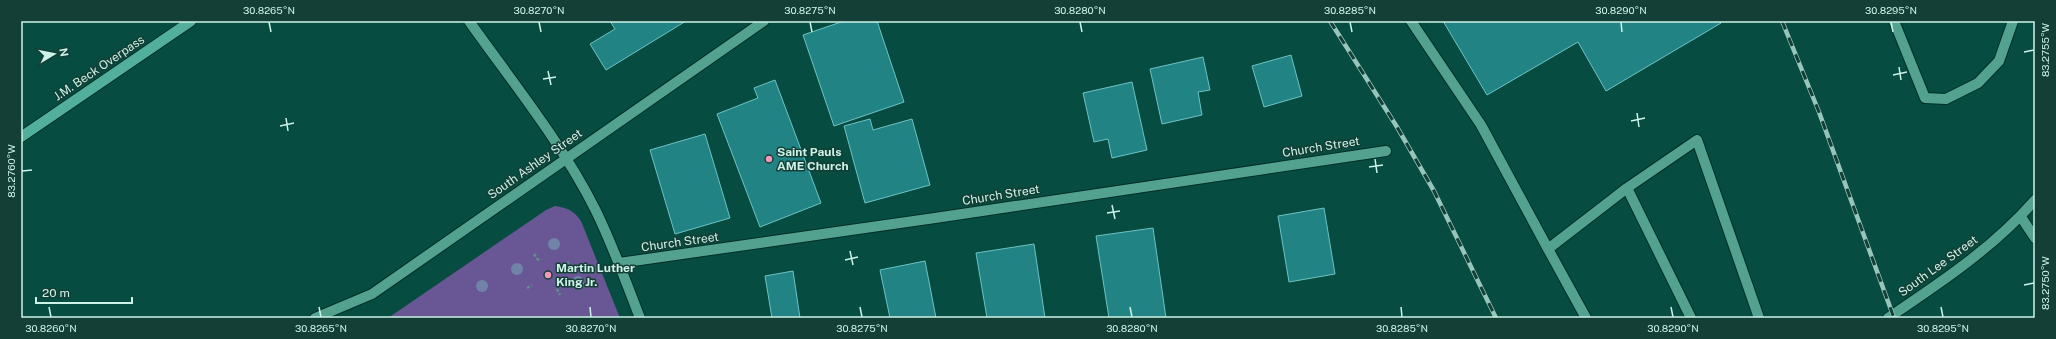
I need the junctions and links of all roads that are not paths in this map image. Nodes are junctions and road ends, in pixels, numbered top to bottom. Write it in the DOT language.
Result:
graph roads {
  1 [pos="192,21"];
  2 [pos="469,21"];
  3 [pos="764,21"];
  4 [pos="1411,21"];
  5 [pos="1894,21"];
  6 [pos="2013,21"];
  7 [pos="21,137"];
  8 [pos="1386,150"];
  9 [pos="566,158"];
  10 [pos="1627,188"];
  11 [pos="2035,200"];
  12 [pos="2020,217"];
  13 [pos="2035,238"];
  14 [pos="1548,249"];
  15 [pos="619,263"];
  16 [pos="315,318"];
  17 [pos="640,318"];
  18 [pos="1586,318"];
  19 [pos="1691,318"];
  20 [pos="1759,318"];
  21 [pos="1888,318"];
  1 -- 7 [label="main road, J.M. Beck Overpass"];
  2 -- 9 [label="street"];
  3 -- 9 [label="street, South Ashley Street"];
  4 -- 14 [label="street"];
  5 -- 6 [label="street"];
  8 -- 15 [label="street, Church Street"];
  9 -- 15 [label="street"];
  9 -- 16 [label="street, South Ashley Street"];
  10 -- 14 [label="street"];
  10 -- 19 [label="street"];
  10 -- 20 [label="street"];
  11 -- 12 [label="street, South Lee Street"];
  12 -- 13 [label="street"];
  12 -- 21 [label="street, South Lee Street"];
  14 -- 18 [label="street"];
  15 -- 17 [label="street"];
}
